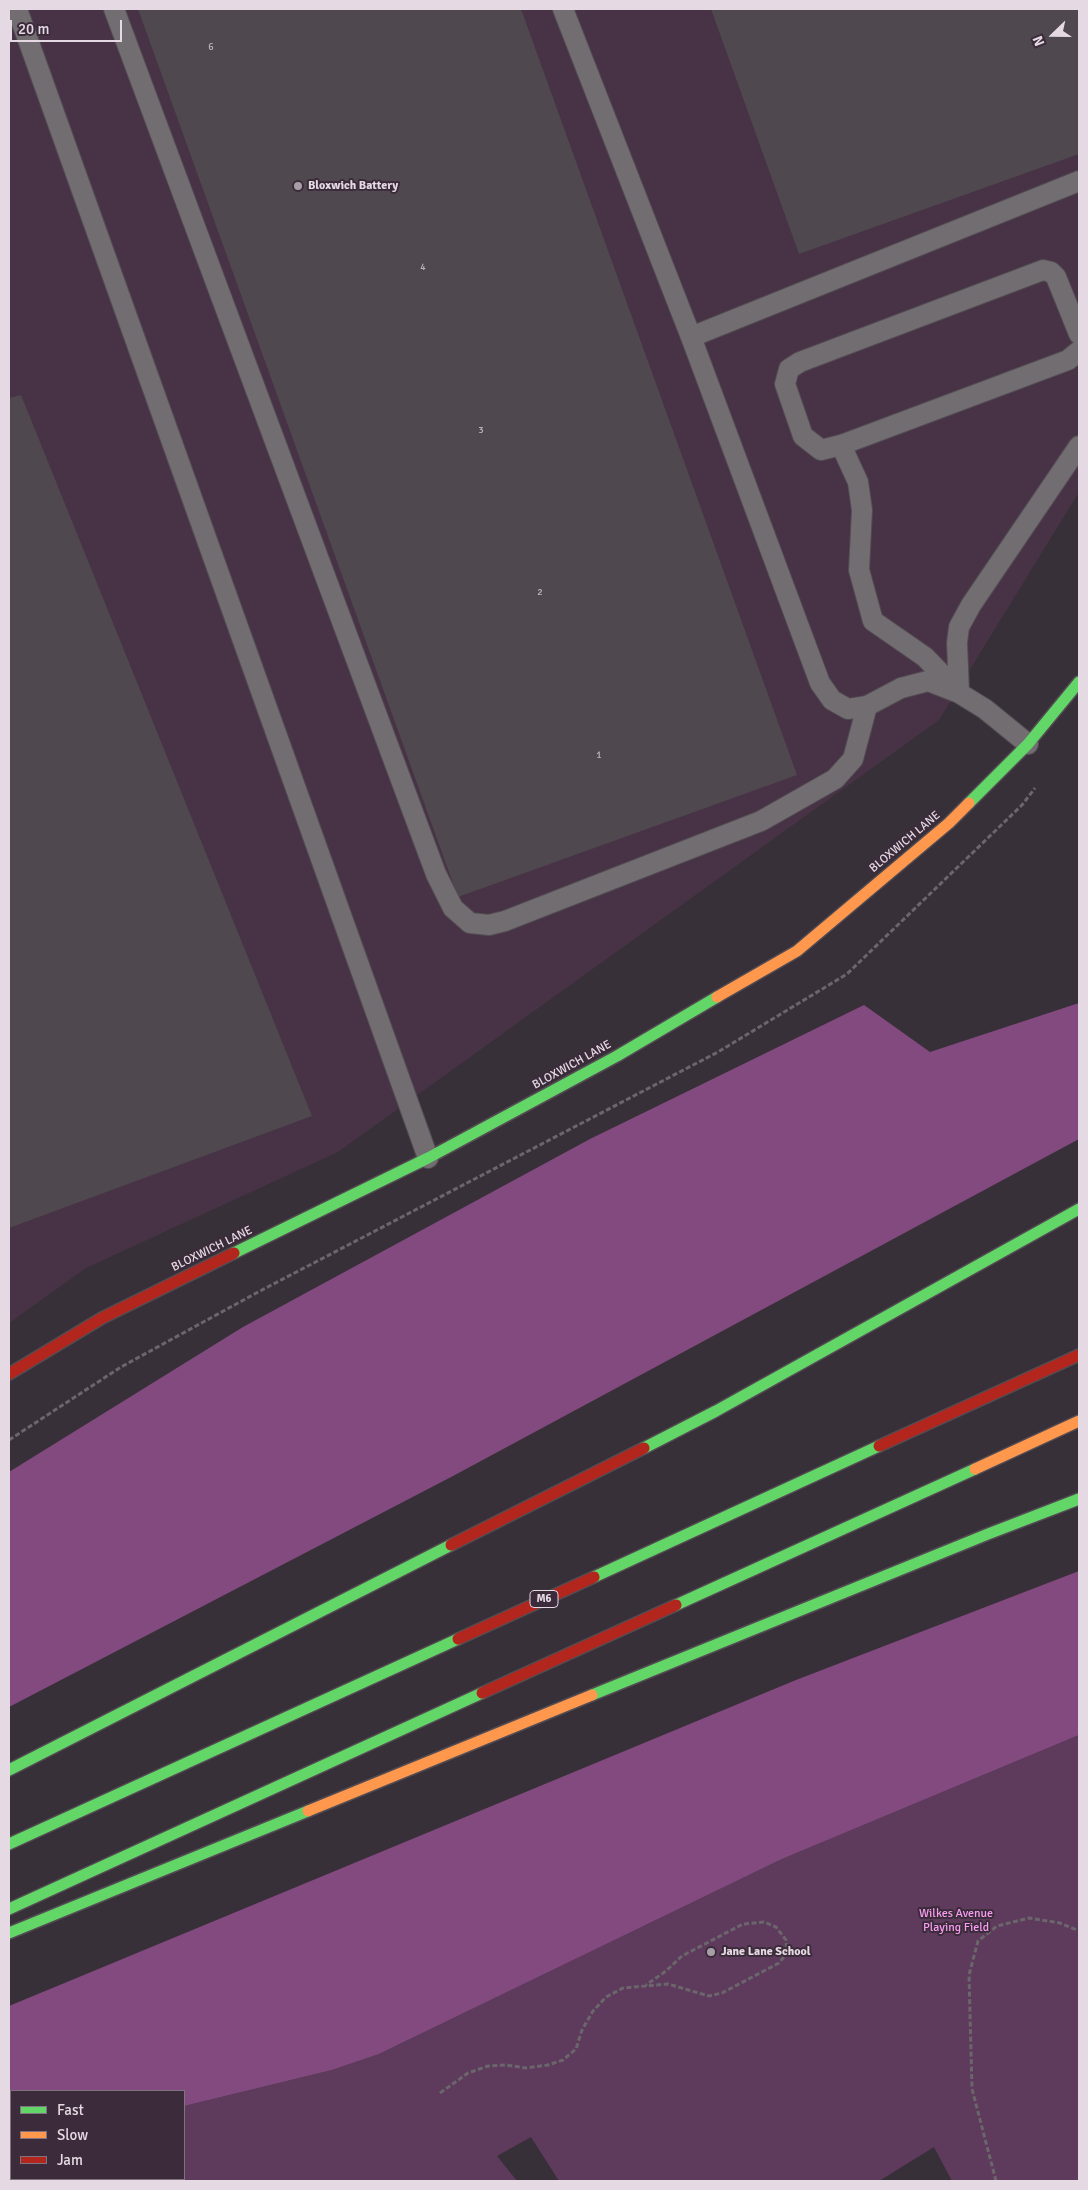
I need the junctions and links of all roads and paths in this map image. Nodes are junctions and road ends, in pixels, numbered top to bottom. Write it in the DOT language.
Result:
graph roads {
  1 [pos="17,9"];
  2 [pos="114,9"];
  3 [pos="563,9"];
  4 [pos="1079,181"];
  5 [pos="1079,334"];
  6 [pos="691,337"];
  7 [pos="1079,352"];
  8 [pos="841,446"];
  9 [pos="1079,446"];
  10 [pos="1079,682"];
  11 [pos="960,693"];
  12 [pos="867,706"];
  13 [pos="1028,744"];
  14 [pos="428,1158"];
  15 [pos="1079,1209"];
  16 [pos="260,1291"];
  17 [pos="1079,1355"];
  18 [pos="9,1374"];
  19 [pos="1079,1421"];
  20 [pos="9,1440"];
  21 [pos="1079,1499"];
  22 [pos="9,1770"];
  23 [pos="9,1844"];
  24 [pos="9,1909"];
  25 [pos="1079,1931"];
  26 [pos="9,1933"];
  27 [pos="646,1984"];
  28 [pos="440,2093"];
  29 [pos="996,2181"];
  1 -- 14 [label="lane"];
  2 -- 12 [label="lane"];
  3 -- 6 [label="lane"];
  4 -- 6 [label="lane"];
  5 -- 8 [label="lane"];
  6 -- 12 [label="lane"];
  7 -- 8 [label="lane"];
  8 -- 11 [label="lane"];
  9 -- 11 [label="lane"];
  10 -- 13 [label="main road, BLOXWICH LANE"];
  11 -- 12 [label="lane"];
  11 -- 13 [label="lane"];
  13 -- 14 [label="main road, BLOXWICH LANE"];
  14 -- 18 [label="main road, BLOXWICH LANE"];
  15 -- 22 [label="main road"];
  16 -- 20 [label="path"];
  17 -- 23 [label="main road, M6"];
  19 -- 24 [label="main road"];
  21 -- 26 [label="main road"];
  25 -- 29 [label="path"];
  27 -- 27 [label="path"];
  27 -- 28 [label="path"];
}
